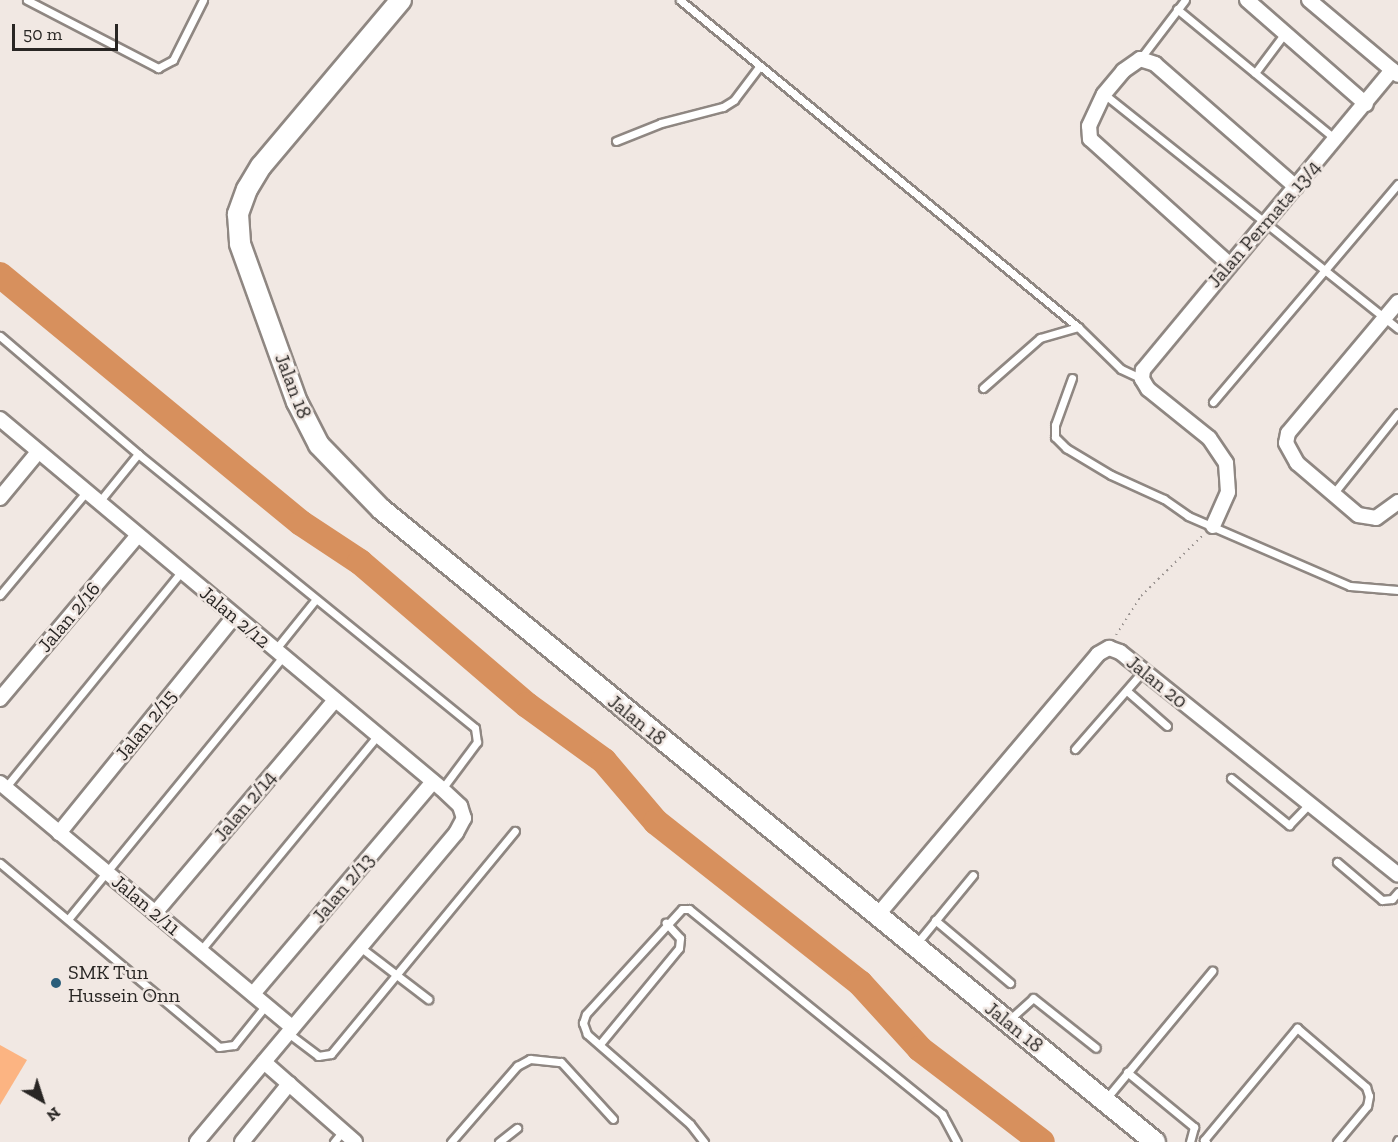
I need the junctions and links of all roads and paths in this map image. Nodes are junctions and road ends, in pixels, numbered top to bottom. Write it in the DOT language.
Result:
graph roads {
  1 [pos="27,0"];
  2 [pos="203,0"];
  3 [pos="401,0"];
  4 [pos="680,0"];
  5 [pos="1185,0"];
  6 [pos="1247,0"];
  7 [pos="1309,0"];
  8 [pos="1177,9"];
  9 [pos="1285,33"];
  10 [pos="1140,59"];
  11 [pos="758,68"];
  12 [pos="1255,73"];
  13 [pos="1395,73"];
  14 [pos="1104,94"];
  15 [pos="1366,104"];
  16 [pos="1337,140"];
  17 [pos="616,141"];
  18 [pos="1398,184"];
  19 [pos="1296,187"];
  20 [pos="1265,223"];
  21 [pos="1229,264"];
  22 [pos="1328,270"];
  23 [pos="1398,302"];
  24 [pos="1385,318"];
  25 [pos="1078,327"];
  26 [pos="1398,329"];
  27 [pos="0,336"];
  28 [pos="1072,378"];
  29 [pos="1142,380"];
  30 [pos="983,388"];
  31 [pos="1213,402"];
  32 [pos="1398,413"];
  33 [pos="0,419"];
  34 [pos="38,452"];
  35 [pos="138,454"];
  36 [pos="86,492"];
  37 [pos="1334,494"];
  38 [pos="0,498"];
  39 [pos="99,502"];
  40 [pos="1398,502"];
  41 [pos="1213,526"];
  42 [pos="138,534"];
  43 [pos="181,572"];
  44 [pos="1398,590"];
  45 [pos="0,595"];
  46 [pos="316,599"];
  47 [pos="234,617"];
  48 [pos="1109,648"];
  49 [pos="279,654"];
  50 [pos="1143,671"];
  51 [pos="1127,691"];
  52 [pos="0,699"];
  53 [pos="335,700"];
  54 [pos="1167,726"];
  55 [pos="378,736"];
  56 [pos="1075,749"];
  57 [pos="1231,778"];
  58 [pos="2,786"];
  59 [pos="438,786"];
  60 [pos="1310,803"];
  61 [pos="515,831"];
  62 [pos="59,832"];
  63 [pos="1337,862"];
  64 [pos="0,863"];
  65 [pos="106,872"];
  66 [pos="973,875"];
  67 [pos="1398,875"];
  68 [pos="1398,892"];
  69 [pos="155,913"];
  70 [pos="876,917"];
  71 [pos="69,918"];
  72 [pos="935,920"];
  73 [pos="666,923"];
  74 [pos="360,947"];
  75 [pos="913,948"];
  76 [pos="200,951"];
  77 [pos="1212,971"];
  78 [pos="396,975"];
  79 [pos="1010,983"];
  80 [pos="253,994"];
  81 [pos="428,999"];
  82 [pos="266,1005"];
  83 [pos="1008,1021"];
  84 [pos="290,1030"];
  85 [pos="600,1044"];
  86 [pos="1096,1048"];
  87 [pos="264,1062"];
  88 [pos="1128,1072"];
  89 [pos="289,1084"];
  90 [pos="1105,1100"];
  91 [pos="613,1119"];
  92 [pos="517,1128"];
  93 [pos="339,1137"];
  94 [pos="197,1142"];
  95 [pos="242,1142"];
  96 [pos="356,1142"];
  97 [pos="451,1142"];
  98 [pos="500,1142"];
  99 [pos="704,1142"];
  100 [pos="957,1142"];
  101 [pos="1155,1142"];
  102 [pos="1190,1142"];
  103 [pos="1206,1142"];
  104 [pos="1337,1142"];
  1 -- 2 [label="lane"];
  3 -- 70 [label="street, Jalan 18"];
  4 -- 11 [label="lane"];
  5 -- 8 [label="lane"];
  6 -- 9 [label="street"];
  7 -- 13 [label="street"];
  8 -- 10 [label="lane"];
  8 -- 12 [label="lane"];
  9 -- 12 [label="lane"];
  9 -- 15 [label="street"];
  10 -- 14 [label="street"];
  10 -- 19 [label="street"];
  11 -- 17 [label="lane"];
  11 -- 25 [label="lane"];
  12 -- 16 [label="lane"];
  13 -- 15 [label="street, Jalan Permata 13/4"];
  14 -- 20 [label="lane"];
  14 -- 21 [label="street"];
  15 -- 16 [label="street, Jalan Permata 13/4"];
  16 -- 19 [label="street, Jalan Permata 13/4"];
  18 -- 22 [label="lane"];
  19 -- 20 [label="street, Jalan Permata 13/4"];
  20 -- 21 [label="street, Jalan Permata 13/4"];
  20 -- 22 [label="lane"];
  21 -- 29 [label="street, Jalan Permata 13/4"];
  22 -- 24 [label="lane"];
  22 -- 31 [label="lane"];
  23 -- 24 [label="street"];
  24 -- 26 [label="lane"];
  24 -- 37 [label="street"];
  25 -- 29 [label="lane"];
  25 -- 30 [label="lane"];
  27 -- 35 [label="lane"];
  28 -- 41 [label="lane"];
  29 -- 41 [label="street"];
  32 -- 37 [label="lane"];
  33 -- 34 [label="street, Jalan 2/12"];
  34 -- 36 [label="street, Jalan 2/12"];
  34 -- 38 [label="street"];
  35 -- 39 [label="lane"];
  35 -- 46 [label="lane"];
  36 -- 39 [label="street, Jalan 2/12"];
  36 -- 45 [label="lane"];
  37 -- 40 [label="street"];
  39 -- 42 [label="street, Jalan 2/12"];
  41 -- 44 [label="lane"];
  41 -- 48 [label="path"];
  42 -- 43 [label="street, Jalan 2/12"];
  42 -- 52 [label="street, Jalan 2/16"];
  43 -- 47 [label="street, Jalan 2/12"];
  43 -- 58 [label="lane"];
  46 -- 49 [label="lane"];
  46 -- 59 [label="lane"];
  47 -- 49 [label="street, Jalan 2/12"];
  47 -- 62 [label="street, Jalan 2/15"];
  48 -- 50 [label="street, Jalan 20"];
  48 -- 70 [label="street, Jalan 20"];
  49 -- 53 [label="street, Jalan 2/12"];
  49 -- 65 [label="lane"];
  50 -- 51 [label="lane"];
  50 -- 60 [label="street, Jalan 20"];
  51 -- 54 [label="lane"];
  51 -- 56 [label="lane"];
  53 -- 55 [label="street, Jalan 2/12"];
  53 -- 69 [label="street, Jalan 2/14"];
  55 -- 59 [label="street, Jalan 2/12"];
  55 -- 76 [label="lane"];
  57 -- 60 [label="lane"];
  58 -- 62 [label="street, Jalan 2/11"];
  59 -- 74 [label="street, Jalan 2/12"];
  59 -- 80 [label="street, Jalan 2/13"];
  60 -- 67 [label="street, Jalan 20"];
  61 -- 78 [label="lane"];
  62 -- 65 [label="street, Jalan 2/11"];
  63 -- 68 [label="lane"];
  64 -- 71 [label="lane"];
  65 -- 69 [label="street, Jalan 2/11"];
  65 -- 71 [label="lane"];
  66 -- 72 [label="lane"];
  69 -- 76 [label="street, Jalan 2/11"];
  70 -- 75 [label="street, Jalan 18"];
  71 -- 82 [label="lane"];
  72 -- 75 [label="lane"];
  72 -- 79 [label="lane"];
  73 -- 85 [label="lane"];
  73 -- 85 [label="lane"];
  73 -- 100 [label="lane"];
  74 -- 78 [label="lane"];
  74 -- 84 [label="street"];
  75 -- 83 [label="street, Jalan 18"];
  76 -- 80 [label="street, Jalan 2/11"];
  77 -- 88 [label="lane"];
  78 -- 81 [label="lane"];
  78 -- 84 [label="lane"];
  80 -- 82 [label="street, Jalan 2/11"];
  82 -- 84 [label="street, Jalan 2/11"];
  83 -- 86 [label="lane"];
  83 -- 90 [label="street, Jalan 18"];
  84 -- 87 [label="street"];
  85 -- 99 [label="lane"];
  87 -- 89 [label="street"];
  87 -- 94 [label="street"];
  88 -- 90 [label="lane"];
  88 -- 102 [label="lane"];
  89 -- 93 [label="street"];
  89 -- 95 [label="street"];
  90 -- 101 [label="street, Jalan 18"];
  91 -- 97 [label="lane"];
  92 -- 98 [label="lane"];
  93 -- 96 [label="street"];
  103 -- 104 [label="lane"];
}
